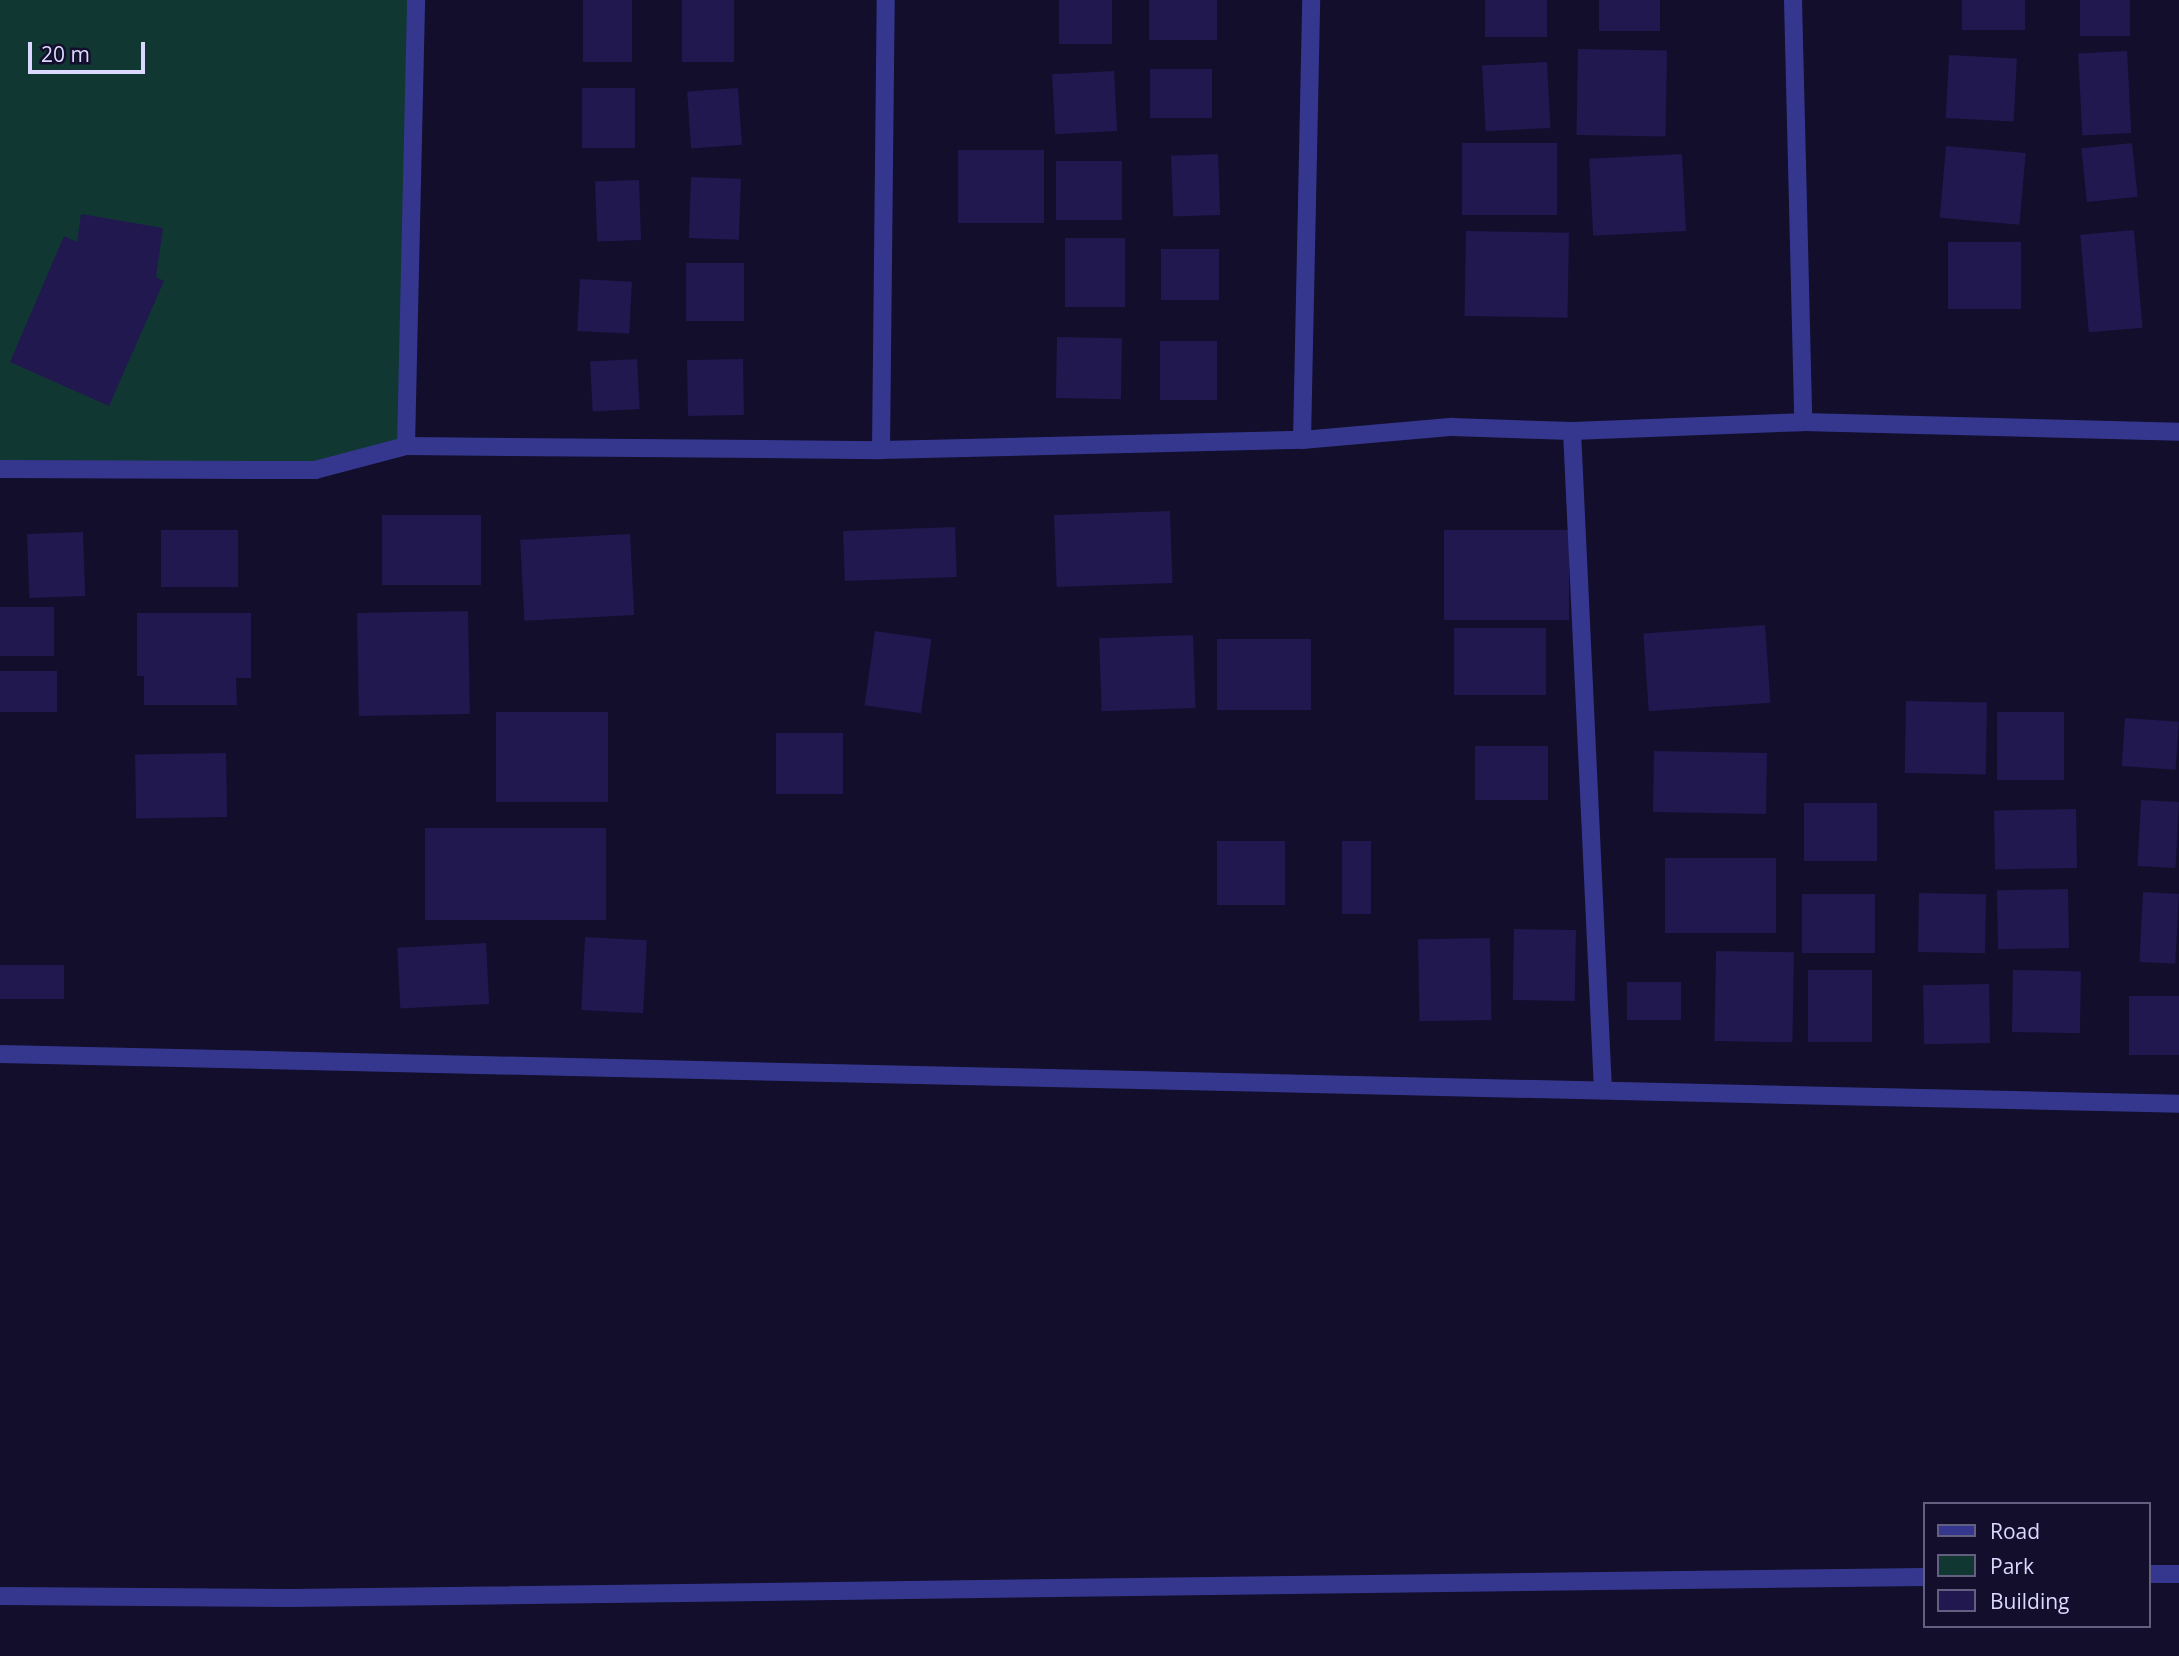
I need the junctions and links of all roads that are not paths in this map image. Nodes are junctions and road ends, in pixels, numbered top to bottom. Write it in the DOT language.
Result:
graph roads {
  1 [pos="416,0"];
  2 [pos="886,0"];
  3 [pos="1311,0"];
  4 [pos="1793,0"];
  5 [pos="1803,422"];
  6 [pos="1572,431"];
  7 [pos="2179,432"];
  8 [pos="1302,440"];
  9 [pos="406,446"];
  10 [pos="881,450"];
  11 [pos="0,469"];
  12 [pos="0,1054"];
  13 [pos="1603,1090"];
  14 [pos="2179,1104"];
  15 [pos="2151,1574"];
  16 [pos="2179,1574"];
  17 [pos="1924,1577"];
  18 [pos="0,1597"];
  1 -- 9 [label="street"];
  2 -- 10 [label="street"];
  3 -- 8 [label="street"];
  4 -- 5 [label="street"];
  5 -- 6 [label="street"];
  5 -- 7 [label="street"];
  6 -- 8 [label="street"];
  6 -- 13 [label="street"];
  8 -- 10 [label="street"];
  9 -- 10 [label="street"];
  9 -- 11 [label="street"];
  12 -- 13 [label="street"];
  13 -- 14 [label="street"];
  15 -- 16 [label="street"];
  17 -- 18 [label="street"];
}
